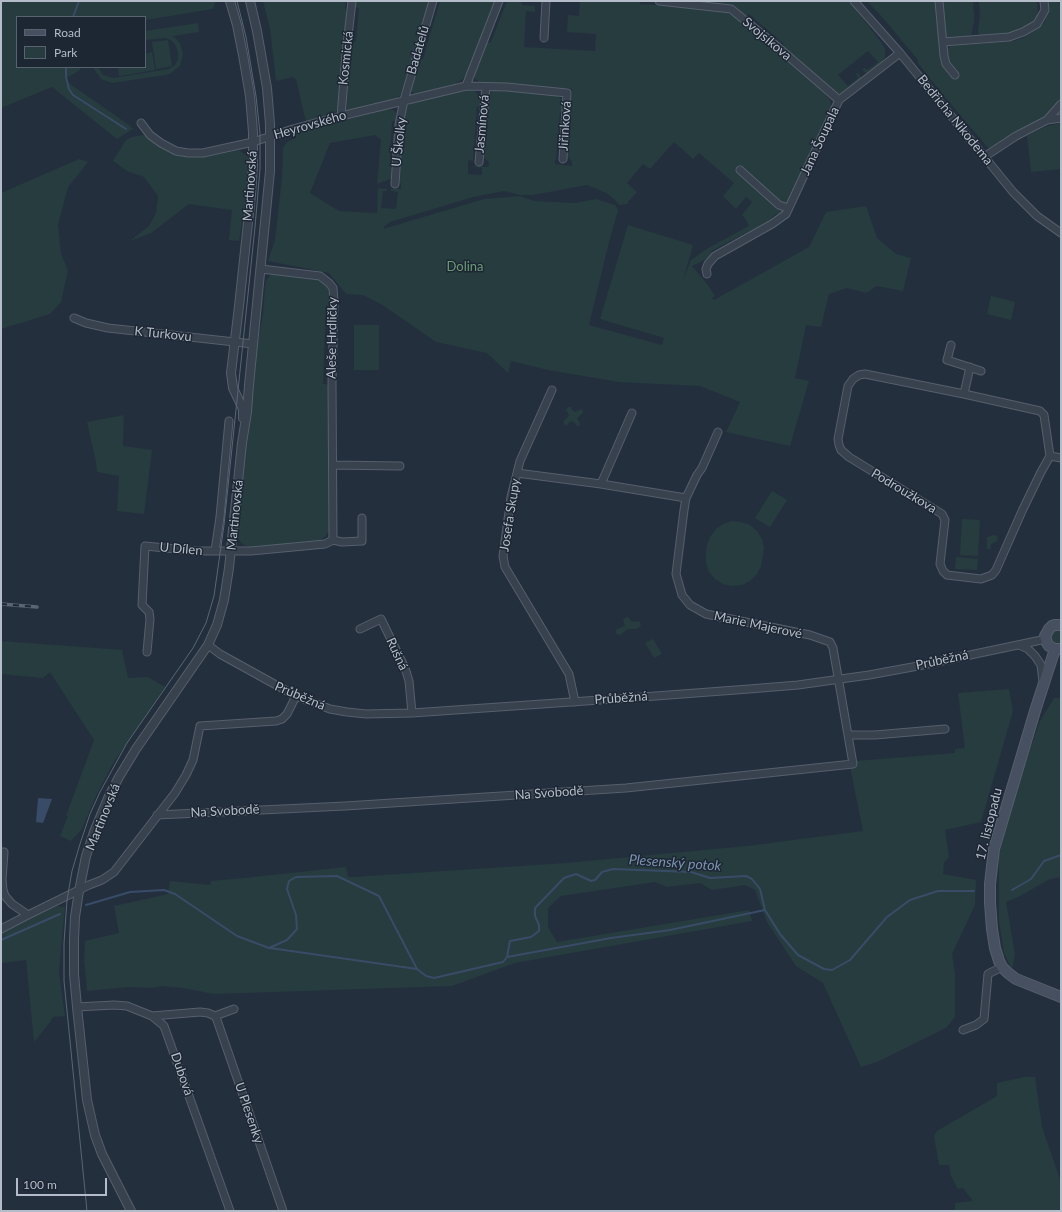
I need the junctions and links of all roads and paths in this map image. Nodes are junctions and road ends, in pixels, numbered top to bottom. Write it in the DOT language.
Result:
graph roads {
  1 [pos="230,1"];
  2 [pos="250,1"];
  3 [pos="352,1"];
  4 [pos="433,1"];
  5 [pos="500,1"];
  6 [pos="546,1"];
  7 [pos="659,1"];
  8 [pos="854,1"];
  9 [pos="939,1"];
  10 [pos="1044,1"];
  11 [pos="544,38"];
  12 [pos="943,42"];
  13 [pos="900,53"];
  14 [pos="955,75"];
  15 [pos="466,86"];
  16 [pos="486,87"];
  17 [pos="567,93"];
  18 [pos="404,100"];
  19 [pos="839,100"];
  20 [pos="1061,104"];
  21 [pos="341,116"];
  22 [pos="1061,118"];
  23 [pos="1047,120"];
  24 [pos="141,123"];
  25 [pos="270,137"];
  26 [pos="253,142"];
  27 [pos="984,157"];
  28 [pos="563,159"];
  29 [pos="479,162"];
  30 [pos="740,170"];
  31 [pos="395,184"];
  32 [pos="788,208"];
  33 [pos="1061,233"];
  34 [pos="261,269"];
  35 [pos="707,274"];
  36 [pos="74,318"];
  37 [pos="235,342"];
  38 [pos="253,344"];
  39 [pos="951,345"];
  40 [pos="970,367"];
  41 [pos="981,371"];
  42 [pos="552,390"];
  43 [pos="964,394"];
  44 [pos="632,413"];
  45 [pos="229,421"];
  46 [pos="718,432"];
  47 [pos="242,442"];
  48 [pos="1050,456"];
  49 [pos="1061,458"];
  50 [pos="333,465"];
  51 [pos="400,466"];
  52 [pos="517,474"];
  53 [pos="600,484"];
  54 [pos="686,498"];
  55 [pos="362,518"];
  56 [pos="333,540"];
  57 [pos="215,551"];
  58 [pos="231,551"];
  59 [pos="1060,623"];
  60 [pos="360,628"];
  61 [pos="1046,639"];
  62 [pos="208,645"];
  63 [pos="1017,645"];
  64 [pos="1058,649"];
  65 [pos="147,652"];
  66 [pos="837,679"];
  67 [pos="1043,688"];
  68 [pos="296,696"];
  69 [pos="575,702"];
  70 [pos="412,713"];
  71 [pos="945,729"];
  72 [pos="848,735"];
  73 [pos="158,815"];
  74 [pos="1,852"];
  75 [pos="79,891"];
  76 [pos="28,915"];
  77 [pos="1,929"];
  78 [pos="1002,967"];
  79 [pos="1061,997"];
  80 [pos="76,1007"];
  81 [pos="234,1009"];
  82 [pos="152,1016"];
  83 [pos="215,1016"];
  84 [pos="963,1030"];
  85 [pos="131,1211"];
  86 [pos="230,1211"];
  87 [pos="282,1211"];
  1 -- 26 [label="street, Martinovská"];
  2 -- 25 [label="street, Martinovská"];
  3 -- 21 [label="street, Kosmická"];
  4 -- 18 [label="street, Badatelů"];
  5 -- 15 [label="street"];
  6 -- 11 [label="street"];
  7 -- 19 [label="street, Svojsíkova"];
  8 -- 13 [label="street, Bedřicha Nikodema"];
  9 -- 12 [label="street"];
  10 -- 12 [label="street"];
  12 -- 14 [label="street"];
  13 -- 19 [label="street, Jana Šoupala"];
  13 -- 27 [label="street, Bedřicha Nikodema"];
  15 -- 16 [label="street, Heyrovského"];
  15 -- 18 [label="street, Heyrovského"];
  16 -- 17 [label="street, Heyrovského"];
  16 -- 29 [label="street, Jasmínová"];
  17 -- 28 [label="street, Jiřinková"];
  18 -- 21 [label="street, Heyrovského"];
  18 -- 31 [label="street, U Školky"];
  19 -- 32 [label="street, Jana Šoupala"];
  20 -- 23 [label="street"];
  21 -- 25 [label="street, Heyrovského"];
  22 -- 23 [label="street"];
  23 -- 27 [label="street"];
  24 -- 26 [label="street, Heyrovského"];
  25 -- 26 [label="street, Heyrovského"];
  25 -- 34 [label="street, Martinovská"];
  26 -- 37 [label="street, Martinovská"];
  27 -- 33 [label="street, Bedřicha Nikodema"];
  30 -- 32 [label="street"];
  32 -- 35 [label="street, Jana Šoupala"];
  34 -- 38 [label="street, Martinovská"];
  34 -- 50 [label="street, Aleše Hrdličky"];
  36 -- 37 [label="street, K Turkovu"];
  37 -- 38 [label="street, K Turkovu"];
  37 -- 47 [label="street, Martinovská"];
  38 -- 47 [label="street, Martinovská"];
  39 -- 40 [label="street"];
  40 -- 41 [label="street"];
  40 -- 43 [label="street"];
  42 -- 52 [label="street, Josefa Skupy"];
  43 -- 48 [label="street, Podroužkova"];
  43 -- 48 [label="street, Podroužkova"];
  44 -- 53 [label="street"];
  45 -- 57 [label="street"];
  46 -- 54 [label="street, Marie Majerové"];
  47 -- 58 [label="street, Martinovská"];
  48 -- 49 [label="street"];
  50 -- 51 [label="street"];
  50 -- 56 [label="street, Aleše Hrdličky"];
  52 -- 53 [label="street"];
  52 -- 69 [label="street, Josefa Skupy"];
  53 -- 54 [label="street"];
  54 -- 66 [label="street, Marie Majerové"];
  55 -- 56 [label="street"];
  56 -- 58 [label="street"];
  57 -- 58 [label="street, U Dílen"];
  57 -- 65 [label="street, U Dílen"];
  58 -- 62 [label="street, Martinovská"];
  59 -- 61 [label="main road"];
  60 -- 70 [label="street, Rušná"];
  61 -- 63 [label="street, Průběžná"];
  61 -- 64 [label="main road"];
  62 -- 68 [label="street, Průběžná"];
  62 -- 75 [label="street, Martinovská"];
  63 -- 66 [label="street, Průběžná"];
  63 -- 67 [label="street"];
  64 -- 67 [label="main road, 17. listopadu"];
  66 -- 69 [label="street, Průběžná"];
  66 -- 72 [label="street, Na Svobodě"];
  67 -- 78 [label="main road, 17. listopadu"];
  68 -- 70 [label="street, Průběžná"];
  68 -- 73 [label="street, Na Svobodě"];
  69 -- 70 [label="street, Průběžná"];
  71 -- 72 [label="street"];
  72 -- 73 [label="street, Na Svobodě"];
  73 -- 75 [label="street, Na Svobodě"];
  74 -- 76 [label="street"];
  75 -- 76 [label="street, Na Svobodě"];
  75 -- 80 [label="street, Martinovská"];
  76 -- 77 [label="street, Na Svobodě"];
  78 -- 79 [label="main road"];
  78 -- 84 [label="street"];
  80 -- 82 [label="street, Dubová"];
  80 -- 85 [label="street, Martinovská"];
  81 -- 83 [label="street"];
  82 -- 83 [label="street"];
  82 -- 86 [label="street, Dubová"];
  83 -- 87 [label="street, U Plesenky"];
}
